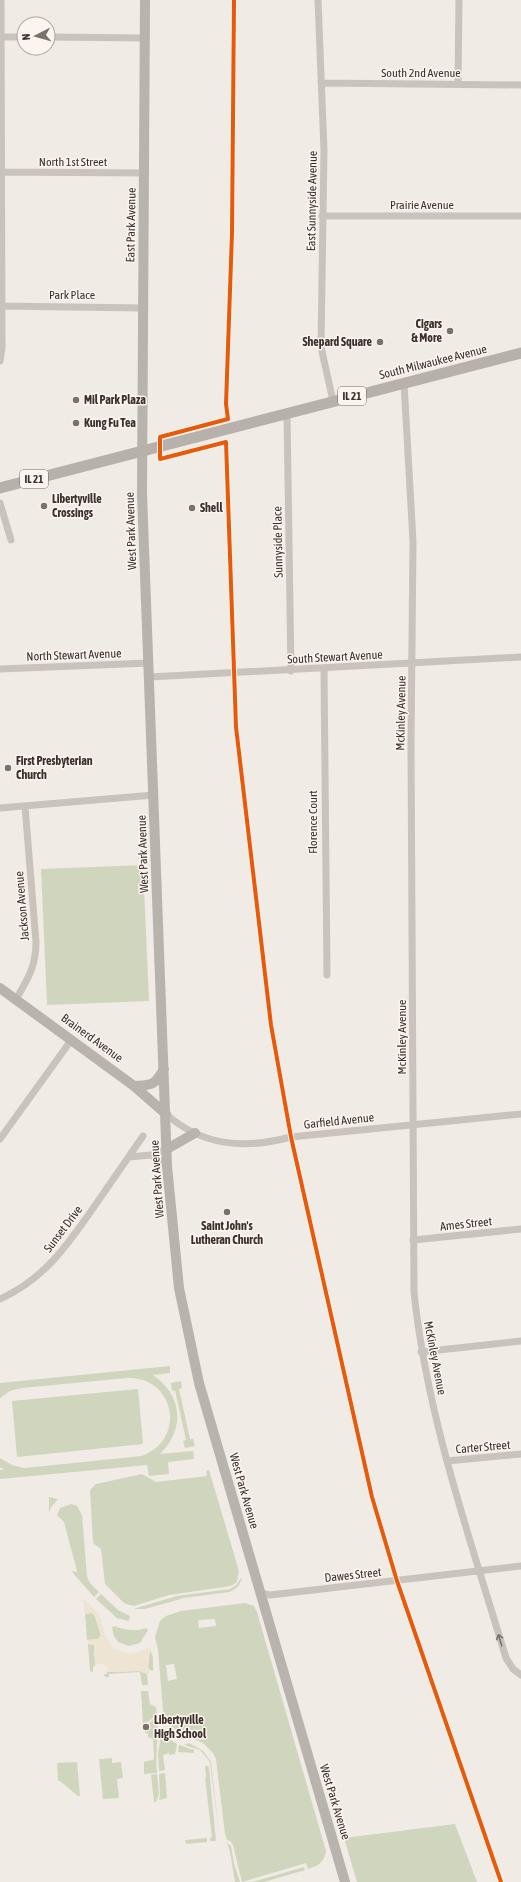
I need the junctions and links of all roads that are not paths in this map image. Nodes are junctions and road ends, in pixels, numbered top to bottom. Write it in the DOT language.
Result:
graph roads {
  1 [pos="1,0"];
  2 [pos="145,0"];
  3 [pos="318,0"];
  4 [pos="459,0"];
  5 [pos="1,36"];
  6 [pos="16,37"];
  7 [pos="56,37"];
  8 [pos="146,38"];
  9 [pos="321,83"];
  10 [pos="458,84"];
  11 [pos="521,85"];
  12 [pos="1,172"];
  13 [pos="145,173"];
  14 [pos="322,216"];
  15 [pos="521,216"];
  16 [pos="1,306"];
  17 [pos="143,308"];
  18 [pos="521,353"];
  19 [pos="0,361"];
  20 [pos="404,383"];
  21 [pos="333,401"];
  22 [pos="288,413"];
  23 [pos="143,450"];
  24 [pos="0,488"];
  25 [pos="0,503"];
  26 [pos="11,540"];
  27 [pos="521,657"];
  28 [pos="149,663"];
  29 [pos="413,664"];
  30 [pos="0,669"];
  31 [pos="324,669"];
  32 [pos="291,671"];
  33 [pos="150,678"];
  34 [pos="154,795"];
  35 [pos="24,806"];
  36 [pos="0,808"];
  37 [pos="327,974"];
  38 [pos="0,988"];
  39 [pos="16,1000"];
  40 [pos="72,1039"];
  41 [pos="164,1069"];
  42 [pos="134,1086"];
  43 [pos="166,1114"];
  44 [pos="521,1114"];
  45 [pos="413,1125"];
  46 [pos="195,1133"];
  47 [pos="143,1136"];
  48 [pos="0,1139"];
  49 [pos="167,1149"];
  50 [pos="151,1155"];
  51 [pos="128,1157"];
  52 [pos="167,1166"];
  53 [pos="521,1229"];
  54 [pos="413,1240"];
  55 [pos="0,1299"];
  56 [pos="521,1342"];
  57 [pos="421,1352"];
  58 [pos="521,1454"];
  59 [pos="447,1461"];
  60 [pos="521,1566"];
  61 [pos="479,1570"];
  62 [pos="260,1593"];
  63 [pos="520,1674"];
  64 [pos="345,1882"];
  1 -- 5 [label="street"];
  2 -- 8 [label="main road, East Park Avenue"];
  3 -- 9 [label="street, East Sunnyside Avenue"];
  4 -- 10 [label="street"];
  5 -- 6 [label="street"];
  5 -- 12 [label="street"];
  7 -- 8 [label="street"];
  8 -- 13 [label="main road, East Park Avenue"];
  9 -- 10 [label="street, South 2nd Avenue"];
  9 -- 14 [label="street, East Sunnyside Avenue"];
  10 -- 11 [label="street, South 2nd Avenue"];
  12 -- 13 [label="street, North 1st Street"];
  12 -- 16 [label="street"];
  13 -- 17 [label="main road, East Park Avenue"];
  14 -- 15 [label="street, Prairie Avenue"];
  14 -- 21 [label="street, East Sunnyside Avenue"];
  16 -- 17 [label="street, Park Place"];
  16 -- 19 [label="street"];
  17 -- 23 [label="main road, East Park Avenue"];
  18 -- 20 [label="main road, South Milwaukee Avenue / IL 21"];
  20 -- 21 [label="main road, South Milwaukee Avenue / IL 21"];
  20 -- 29 [label="street, McKinley Avenue"];
  21 -- 22 [label="main road, South Milwaukee Avenue / IL 21"];
  22 -- 23 [label="main road, South Milwaukee Avenue / IL 21"];
  22 -- 32 [label="street, Sunnyside Place"];
  23 -- 24 [label="main road, IL 21"];
  23 -- 28 [label="main road, West Park Avenue"];
  25 -- 26 [label="street"];
  27 -- 29 [label="street, South Stewart Avenue"];
  28 -- 30 [label="street, North Stewart Avenue"];
  28 -- 33 [label="main road, West Park Avenue"];
  29 -- 31 [label="street, South Stewart Avenue"];
  29 -- 45 [label="street, McKinley Avenue"];
  31 -- 32 [label="street, South Stewart Avenue"];
  31 -- 37 [label="street, Florence Court"];
  32 -- 33 [label="street, South Stewart Avenue"];
  33 -- 34 [label="main road, West Park Avenue"];
  34 -- 35 [label="street"];
  34 -- 41 [label="main road, West Park Avenue"];
  35 -- 36 [label="street"];
  35 -- 39 [label="street, Jackson Avenue"];
  38 -- 39 [label="main road, Brainerd Avenue"];
  39 -- 40 [label="main road, Brainerd Avenue"];
  40 -- 42 [label="main road, Brainerd Avenue"];
  40 -- 48 [label="street"];
  41 -- 42 [label="main road"];
  41 -- 43 [label="main road, West Park Avenue"];
  42 -- 43 [label="main road, Brainerd Avenue"];
  43 -- 46 [label="street, Garfield Avenue"];
  43 -- 49 [label="main road, West Park Avenue"];
  44 -- 45 [label="street, Garfield Avenue"];
  45 -- 46 [label="street, Garfield Avenue"];
  45 -- 54 [label="street, McKinley Avenue"];
  46 -- 49 [label="main road"];
  47 -- 51 [label="street, Sunset Drive"];
  49 -- 50 [label="street"];
  49 -- 52 [label="main road, West Park Avenue"];
  50 -- 51 [label="street"];
  50 -- 52 [label="street"];
  51 -- 55 [label="street, Sunset Drive"];
  52 -- 62 [label="main road, West Park Avenue"];
  53 -- 54 [label="street, Ames Street"];
  54 -- 57 [label="street, McKinley Avenue"];
  56 -- 57 [label="street"];
  57 -- 59 [label="street, McKinley Avenue"];
  58 -- 59 [label="street, Carter Street"];
  59 -- 61 [label="street, McKinley Avenue"];
  60 -- 61 [label="street, Dawes Street"];
  61 -- 62 [label="street, Dawes Street"];
  63 -- 61 [label="street, McKinley Avenue, one-way"];
  62 -- 64 [label="main road, West Park Avenue"];
}
